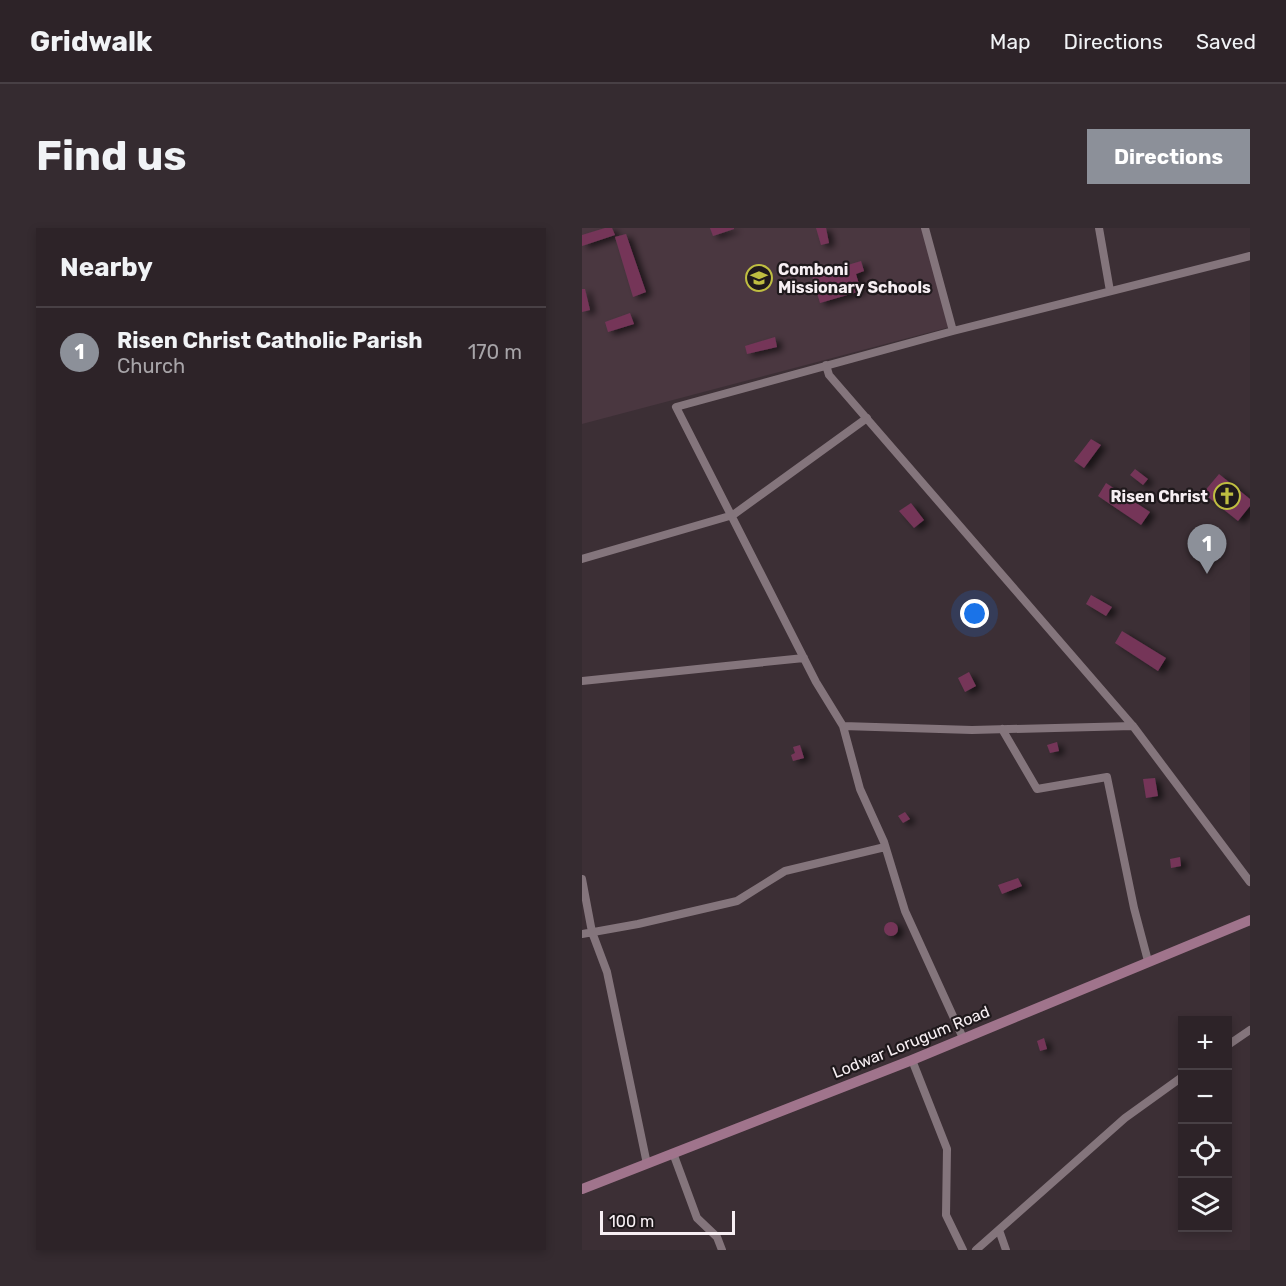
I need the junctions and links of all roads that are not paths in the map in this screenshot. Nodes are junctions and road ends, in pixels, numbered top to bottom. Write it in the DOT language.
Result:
graph roads {
  1 [pos="925,228"];
  2 [pos="1099,228"];
  3 [pos="1250,256"];
  4 [pos="1110,291"];
  5 [pos="953,331"];
  6 [pos="826,365"];
  7 [pos="867,418"];
  8 [pos="733,515"];
  9 [pos="582,559"];
  10 [pos="804,658"];
  11 [pos="582,681"];
  12 [pos="843,726"];
  13 [pos="1132,726"];
  14 [pos="1002,729"];
  15 [pos="885,847"];
  16 [pos="582,879"];
  17 [pos="1250,882"];
  18 [pos="1250,920"];
  19 [pos="592,932"];
  20 [pos="582,934"];
  21 [pos="1148,961"];
  22 [pos="1250,1030"];
  23 [pos="963,1038"];
  24 [pos="1232,1042"];
  25 [pos="912,1060"];
  26 [pos="1178,1080"];
  27 [pos="673,1154"];
  28 [pos="647,1164"];
  29 [pos="582,1189"];
  30 [pos="999,1230"];
  31 [pos="722,1250"];
  32 [pos="963,1250"];
  33 [pos="976,1250"];
  34 [pos="1006,1250"];
  1 -- 5 [label="street"];
  2 -- 4 [label="street"];
  3 -- 4 [label="street"];
  4 -- 5 [label="street"];
  5 -- 6 [label="street"];
  6 -- 7 [label="street"];
  6 -- 8 [label="street"];
  7 -- 8 [label="street"];
  7 -- 13 [label="street"];
  8 -- 9 [label="street"];
  8 -- 10 [label="street"];
  10 -- 11 [label="street"];
  10 -- 12 [label="street"];
  12 -- 14 [label="street"];
  12 -- 15 [label="street"];
  13 -- 14 [label="street"];
  13 -- 17 [label="street"];
  14 -- 21 [label="street"];
  15 -- 19 [label="street"];
  15 -- 23 [label="street"];
  16 -- 19 [label="street"];
  18 -- 21 [label="main road, Lodwar Lorugum Road"];
  19 -- 20 [label="street"];
  19 -- 28 [label="street"];
  21 -- 23 [label="main road, Lodwar Lorugum Road"];
  22 -- 24 [label="street"];
  23 -- 25 [label="main road, Lodwar Lorugum Road"];
  25 -- 27 [label="main road, Lodwar Lorugum Road"];
  25 -- 32 [label="street"];
  26 -- 30 [label="street"];
  27 -- 28 [label="main road, Lodwar Lorugum Road"];
  27 -- 31 [label="street"];
  28 -- 29 [label="main road, Lodwar Lorugum Road"];
  30 -- 33 [label="street"];
  30 -- 34 [label="street"];
}
